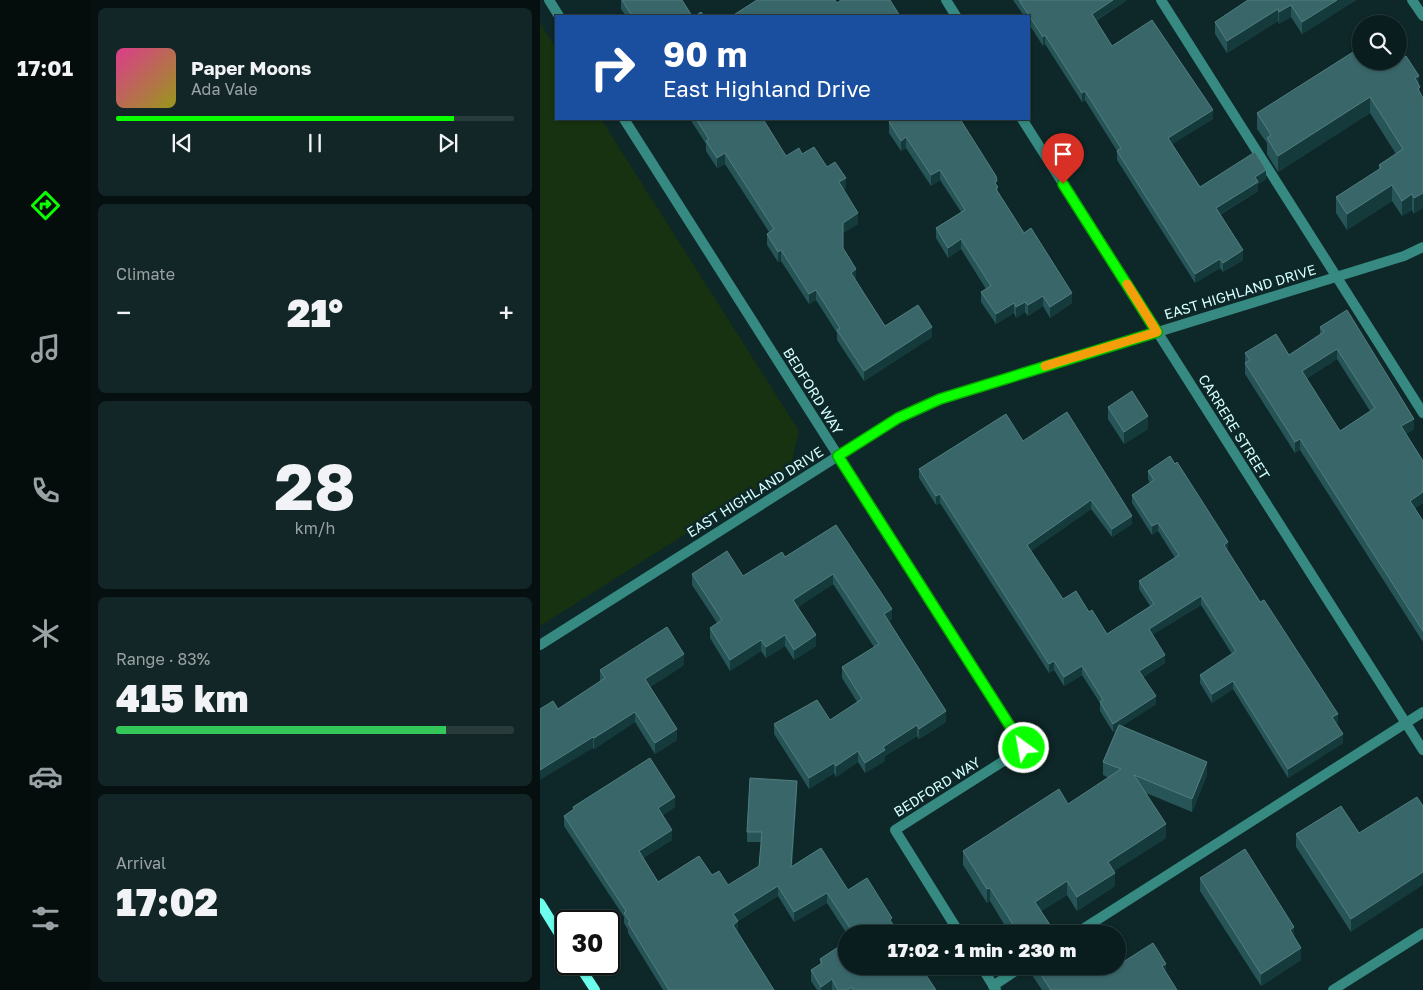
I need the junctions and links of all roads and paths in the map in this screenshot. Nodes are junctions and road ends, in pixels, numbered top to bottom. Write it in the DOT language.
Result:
graph roads {
  1 [pos="549,0"];
  2 [pos="946,0"];
  3 [pos="1161,0"];
  4 [pos="1412,0"];
  5 [pos="558,15"];
  6 [pos="955,15"];
  7 [pos="1423,16"];
  8 [pos="625,120"];
  9 [pos="1023,120"];
  10 [pos="1423,248"];
  11 [pos="1335,277"];
  12 [pos="1157,332"];
  13 [pos="1423,413"];
  14 [pos="838,456"];
  15 [pos="540,645"];
  16 [pos="1423,712"];
  17 [pos="1406,723"];
  18 [pos="1423,750"];
  19 [pos="540,903"];
  20 [pos="954,925"];
  21 [pos="1089,925"];
  22 [pos="555,927"];
  23 [pos="1423,933"];
  24 [pos="585,975"];
  25 [pos="986,975"];
  26 [pos="1012,975"];
  27 [pos="994,988"];
  28 [pos="595,990"];
  29 [pos="1333,990"];
  1 -- 5 [label="street"];
  2 -- 6 [label="street"];
  3 -- 11 [label="street"];
  4 -- 7 [label="street"];
  8 -- 14 [label="street, BEDFORD WAY"];
  9 -- 12 [label="street, CARRERE STREET"];
  10 -- 11 [label="street, EAST HIGHLAND DRIVE"];
  11 -- 12 [label="street, EAST HIGHLAND DRIVE"];
  11 -- 13 [label="street"];
  12 -- 14 [label="street, EAST HIGHLAND DRIVE"];
  12 -- 17 [label="street, CARRERE STREET"];
  14 -- 15 [label="street, EAST HIGHLAND DRIVE"];
  14 -- 20 [label="street, BEDFORD WAY"];
  16 -- 17 [label="street"];
  17 -- 18 [label="street, CARRERE STREET"];
  17 -- 21 [label="street"];
  19 -- 22 [label="street"];
  23 -- 29 [label="street"];
  24 -- 28 [label="street"];
  25 -- 27 [label="street"];
  26 -- 27 [label="street"];
}
